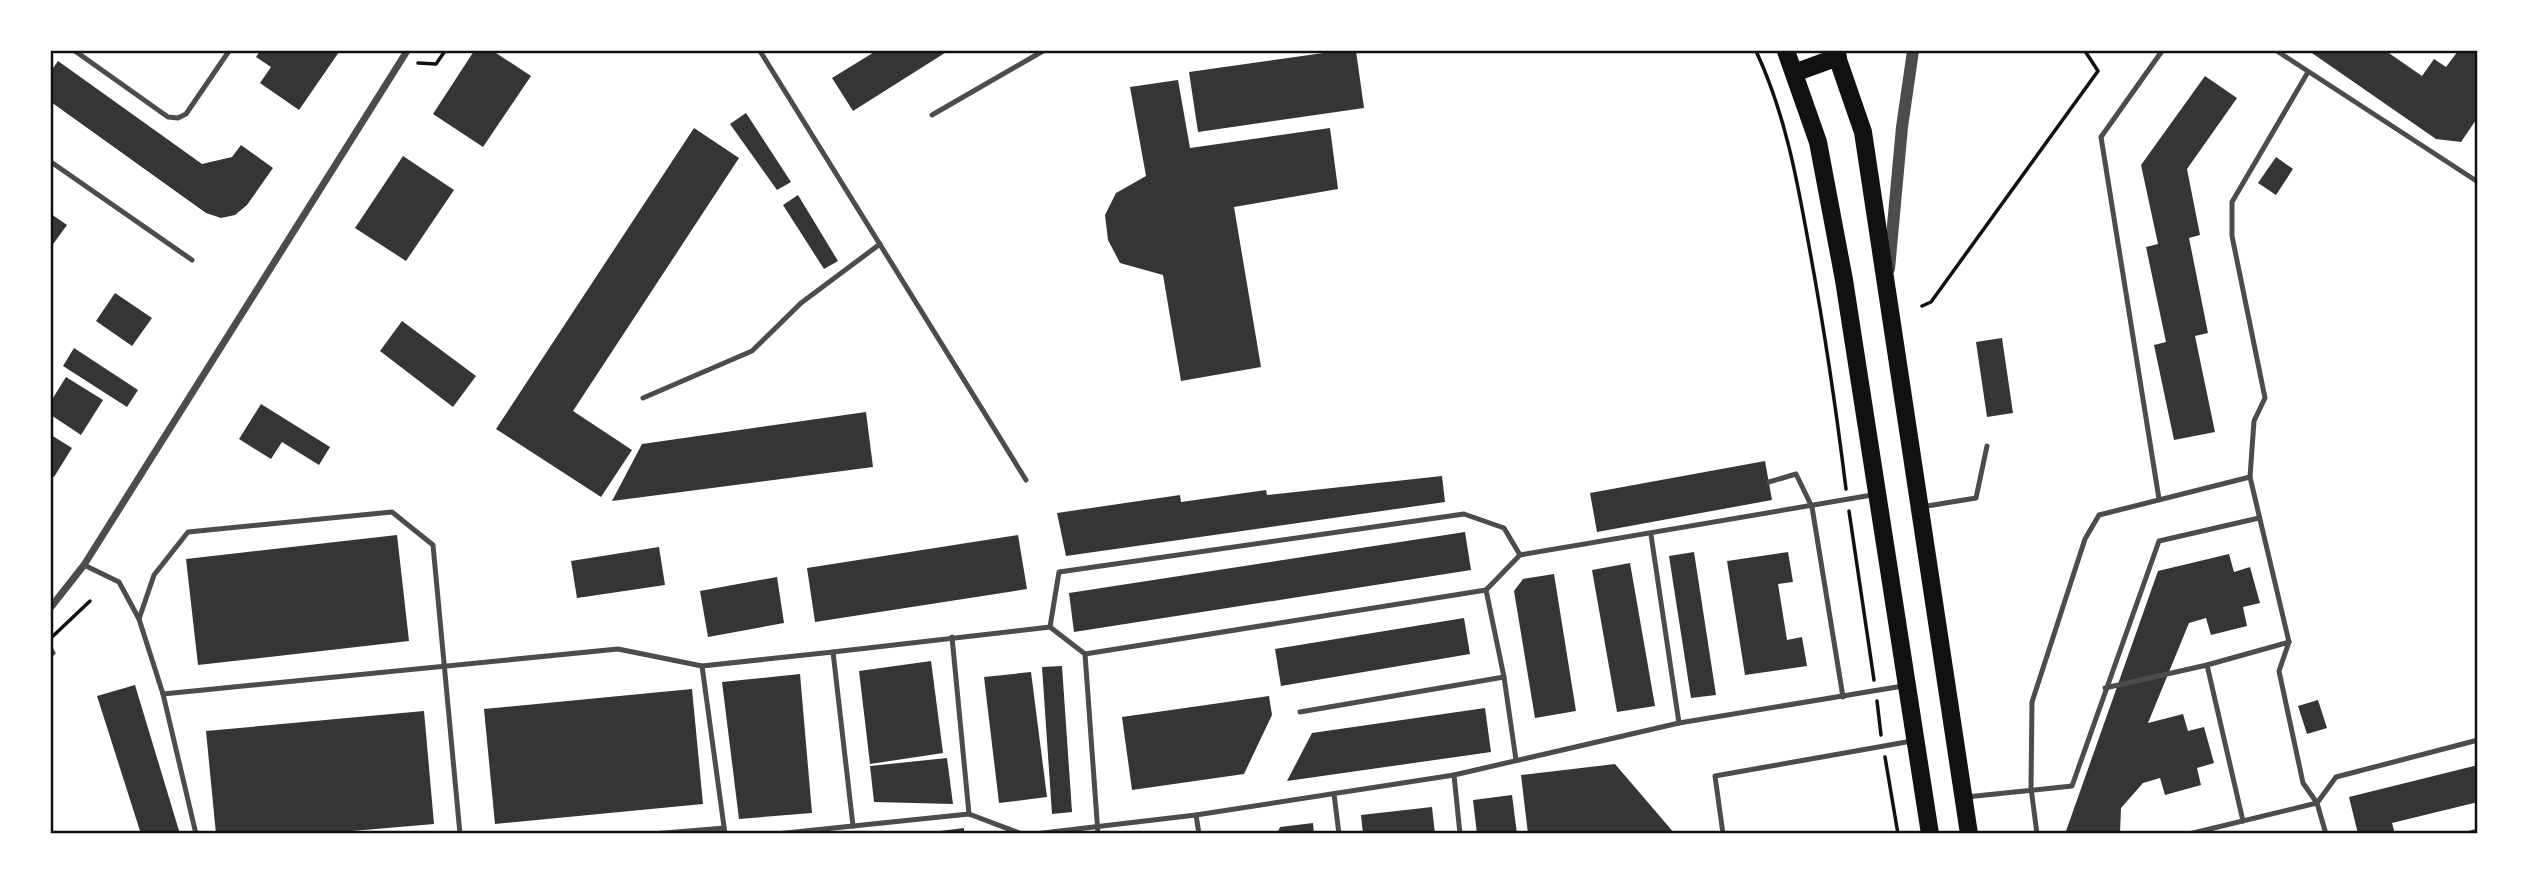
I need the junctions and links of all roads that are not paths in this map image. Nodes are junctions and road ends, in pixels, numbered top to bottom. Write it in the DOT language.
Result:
graph roads {
  1 [pos="75,51"];
  2 [pos="229,51"];
  3 [pos="760,51"];
  4 [pos="1043,51"];
  5 [pos="1786,51"];
  6 [pos="1913,51"];
  7 [pos="2162,51"];
  8 [pos="2277,51"];
  9 [pos="404,52"];
  10 [pos="1839,53"];
  11 [pos="2308,72"];
  12 [pos="1794,73"];
  13 [pos="932,115"];
  14 [pos="51,162"];
  15 [pos="2478,182"];
  16 [pos="880,244"];
  17 [pos="192,260"];
  18 [pos="1887,286"];
  19 [pos="643,398"];
  20 [pos="1987,446"];
  21 [pos="2250,477"];
  22 [pos="1026,480"];
  23 [pos="1769,482"];
  24 [pos="1878,494"];
  25 [pos="2159,499"];
  26 [pos="1812,507"];
  27 [pos="1918,508"];
  28 [pos="2259,517"];
  29 [pos="1651,535"];
  30 [pos="1520,555"];
  31 [pos="84,565"];
  32 [pos="1486,590"];
  33 [pos="51,607"];
  34 [pos="139,619"];
  35 [pos="1050,627"];
  36 [pos="953,637"];
  37 [pos="2289,642"];
  38 [pos="833,652"];
  39 [pos="1085,654"];
  40 [pos="2207,665"];
  41 [pos="702,666"];
  42 [pos="442,667"];
  43 [pos="1504,677"];
  44 [pos="1906,685"];
  45 [pos="2105,688"];
  46 [pos="163,694"];
  47 [pos="1843,696"];
  48 [pos="1300,712"];
  49 [pos="1679,723"];
  50 [pos="1915,740"];
  51 [pos="2478,740"];
  52 [pos="1516,760"];
  53 [pos="1454,775"];
  54 [pos="2031,788"];
  55 [pos="1334,794"];
  56 [pos="1963,798"];
  57 [pos="2317,803"];
  58 [pos="969,814"];
  59 [pos="1196,815"];
  60 [pos="2243,821"];
  61 [pos="1097,825"];
  62 [pos="853,826"];
  63 [pos="724,831"];
  64 [pos="2478,831"];
  65 [pos="196,834"];
  66 [pos="460,834"];
  67 [pos="653,834"];
  68 [pos="776,834"];
  69 [pos="1022,834"];
  70 [pos="1034,834"];
  71 [pos="1098,834"];
  72 [pos="1199,834"];
  73 [pos="1339,834"];
  74 [pos="1460,834"];
  75 [pos="1723,834"];
  76 [pos="1930,834"];
  77 [pos="1969,834"];
  78 [pos="2037,834"];
  79 [pos="2189,834"];
  80 [pos="2326,834"];
  81 [pos="2466,834"];
  1 -- 2 [label="lane"];
  3 -- 16 [label="lane"];
  4 -- 13 [label="lane"];
  5 -- 12 [label="main road"];
  6 -- 18 [label="street"];
  7 -- 25 [label="lane"];
  8 -- 11 [label="lane"];
  9 -- 31 [label="street"];
  10 -- 12 [label="main road"];
  10 -- 18 [label="main road"];
  11 -- 15 [label="lane"];
  11 -- 21 [label="lane"];
  12 -- 24 [label="main road"];
  14 -- 17 [label="lane"];
  16 -- 19 [label="lane"];
  16 -- 22 [label="lane"];
  18 -- 27 [label="main road"];
  20 -- 27 [label="lane"];
  21 -- 25 [label="lane"];
  21 -- 28 [label="lane"];
  23 -- 26 [label="lane"];
  24 -- 26 [label="lane"];
  24 -- 44 [label="main road"];
  25 -- 54 [label="lane"];
  26 -- 29 [label="lane"];
  26 -- 47 [label="lane"];
  27 -- 56 [label="main road"];
  28 -- 37 [label="lane"];
  28 -- 45 [label="lane"];
  29 -- 30 [label="lane"];
  29 -- 49 [label="lane"];
  30 -- 32 [label="lane"];
  30 -- 35 [label="lane"];
  31 -- 33 [label="street"];
  31 -- 34 [label="lane"];
  32 -- 39 [label="lane"];
  32 -- 43 [label="lane"];
  34 -- 42 [label="lane"];
  34 -- 46 [label="lane"];
  35 -- 36 [label="lane"];
  35 -- 39 [label="lane"];
  36 -- 38 [label="lane"];
  36 -- 58 [label="lane"];
  37 -- 40 [label="lane"];
  37 -- 57 [label="lane"];
  38 -- 41 [label="lane"];
  38 -- 62 [label="lane"];
  39 -- 61 [label="lane"];
  40 -- 45 [label="lane"];
  40 -- 60 [label="lane"];
  41 -- 42 [label="lane"];
  41 -- 63 [label="lane"];
  42 -- 46 [label="lane"];
  42 -- 66 [label="lane"];
  43 -- 48 [label="lane"];
  43 -- 52 [label="lane"];
  44 -- 47 [label="lane"];
  44 -- 50 [label="main road"];
  45 -- 54 [label="lane"];
  46 -- 65 [label="lane"];
  47 -- 49 [label="lane"];
  49 -- 52 [label="lane"];
  50 -- 75 [label="lane"];
  50 -- 76 [label="main road"];
  51 -- 57 [label="lane"];
  52 -- 53 [label="lane"];
  53 -- 55 [label="lane"];
  53 -- 74 [label="lane"];
  54 -- 56 [label="lane"];
  54 -- 78 [label="lane"];
  55 -- 59 [label="lane"];
  55 -- 73 [label="lane"];
  56 -- 77 [label="main road"];
  57 -- 60 [label="lane"];
  57 -- 80 [label="lane"];
  58 -- 62 [label="lane"];
  58 -- 69 [label="lane"];
  59 -- 61 [label="lane"];
  59 -- 72 [label="lane"];
  60 -- 79 [label="lane"];
  61 -- 70 [label="lane"];
  61 -- 71 [label="lane"];
  62 -- 68 [label="lane"];
  63 -- 67 [label="lane"];
  64 -- 81 [label="lane"];
}
